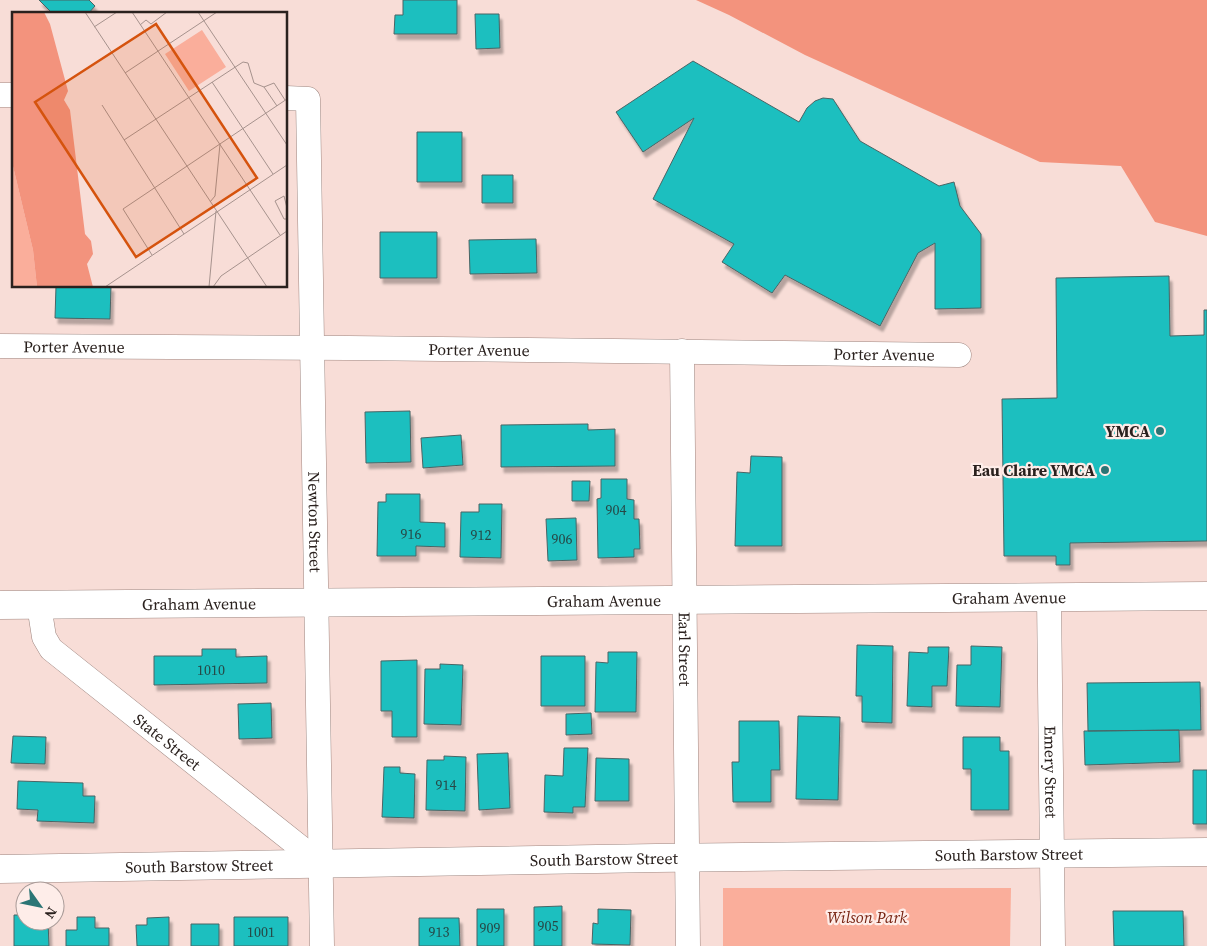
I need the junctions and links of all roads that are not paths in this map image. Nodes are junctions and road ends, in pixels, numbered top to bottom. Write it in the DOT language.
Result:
graph roads {
  1 [pos="297,99"];
  2 [pos="0,346"];
  3 [pos="312,347"];
  4 [pos="682,352"];
  5 [pos="958,355"];
  6 [pos="1207,596"];
  7 [pos="1049,597"];
  8 [pos="685,600"];
  9 [pos="316,603"];
  10 [pos="0,605"];
  11 [pos="39,605"];
  12 [pos="1207,852"];
  13 [pos="1052,853"];
  14 [pos="687,858"];
  15 [pos="320,863"];
  16 [pos="0,869"];
  17 [pos="322,946"];
  18 [pos="688,946"];
  19 [pos="1052,946"];
  1 -- 3 [label="street, Newton Street"];
  2 -- 3 [label="street, Porter Avenue"];
  3 -- 4 [label="street, Porter Avenue"];
  3 -- 9 [label="street, Newton Street"];
  4 -- 5 [label="street, Porter Avenue"];
  4 -- 8 [label="street, Earl Street"];
  6 -- 7 [label="street, Graham Avenue"];
  7 -- 8 [label="street, Graham Avenue"];
  7 -- 13 [label="street, Emery Street"];
  8 -- 9 [label="street, Graham Avenue"];
  8 -- 14 [label="street, Earl Street"];
  9 -- 11 [label="street, Graham Avenue"];
  9 -- 15 [label="street, Newton Street"];
  10 -- 11 [label="street, Graham Avenue"];
  11 -- 15 [label="street, State Street"];
  12 -- 13 [label="street, South Barstow Street"];
  13 -- 14 [label="street, South Barstow Street"];
  13 -- 19 [label="street, Emery Street"];
  14 -- 15 [label="street, South Barstow Street"];
  14 -- 18 [label="street, Earl Street"];
  15 -- 16 [label="street, South Barstow Street"];
  15 -- 17 [label="street, Newton Street"];
}
